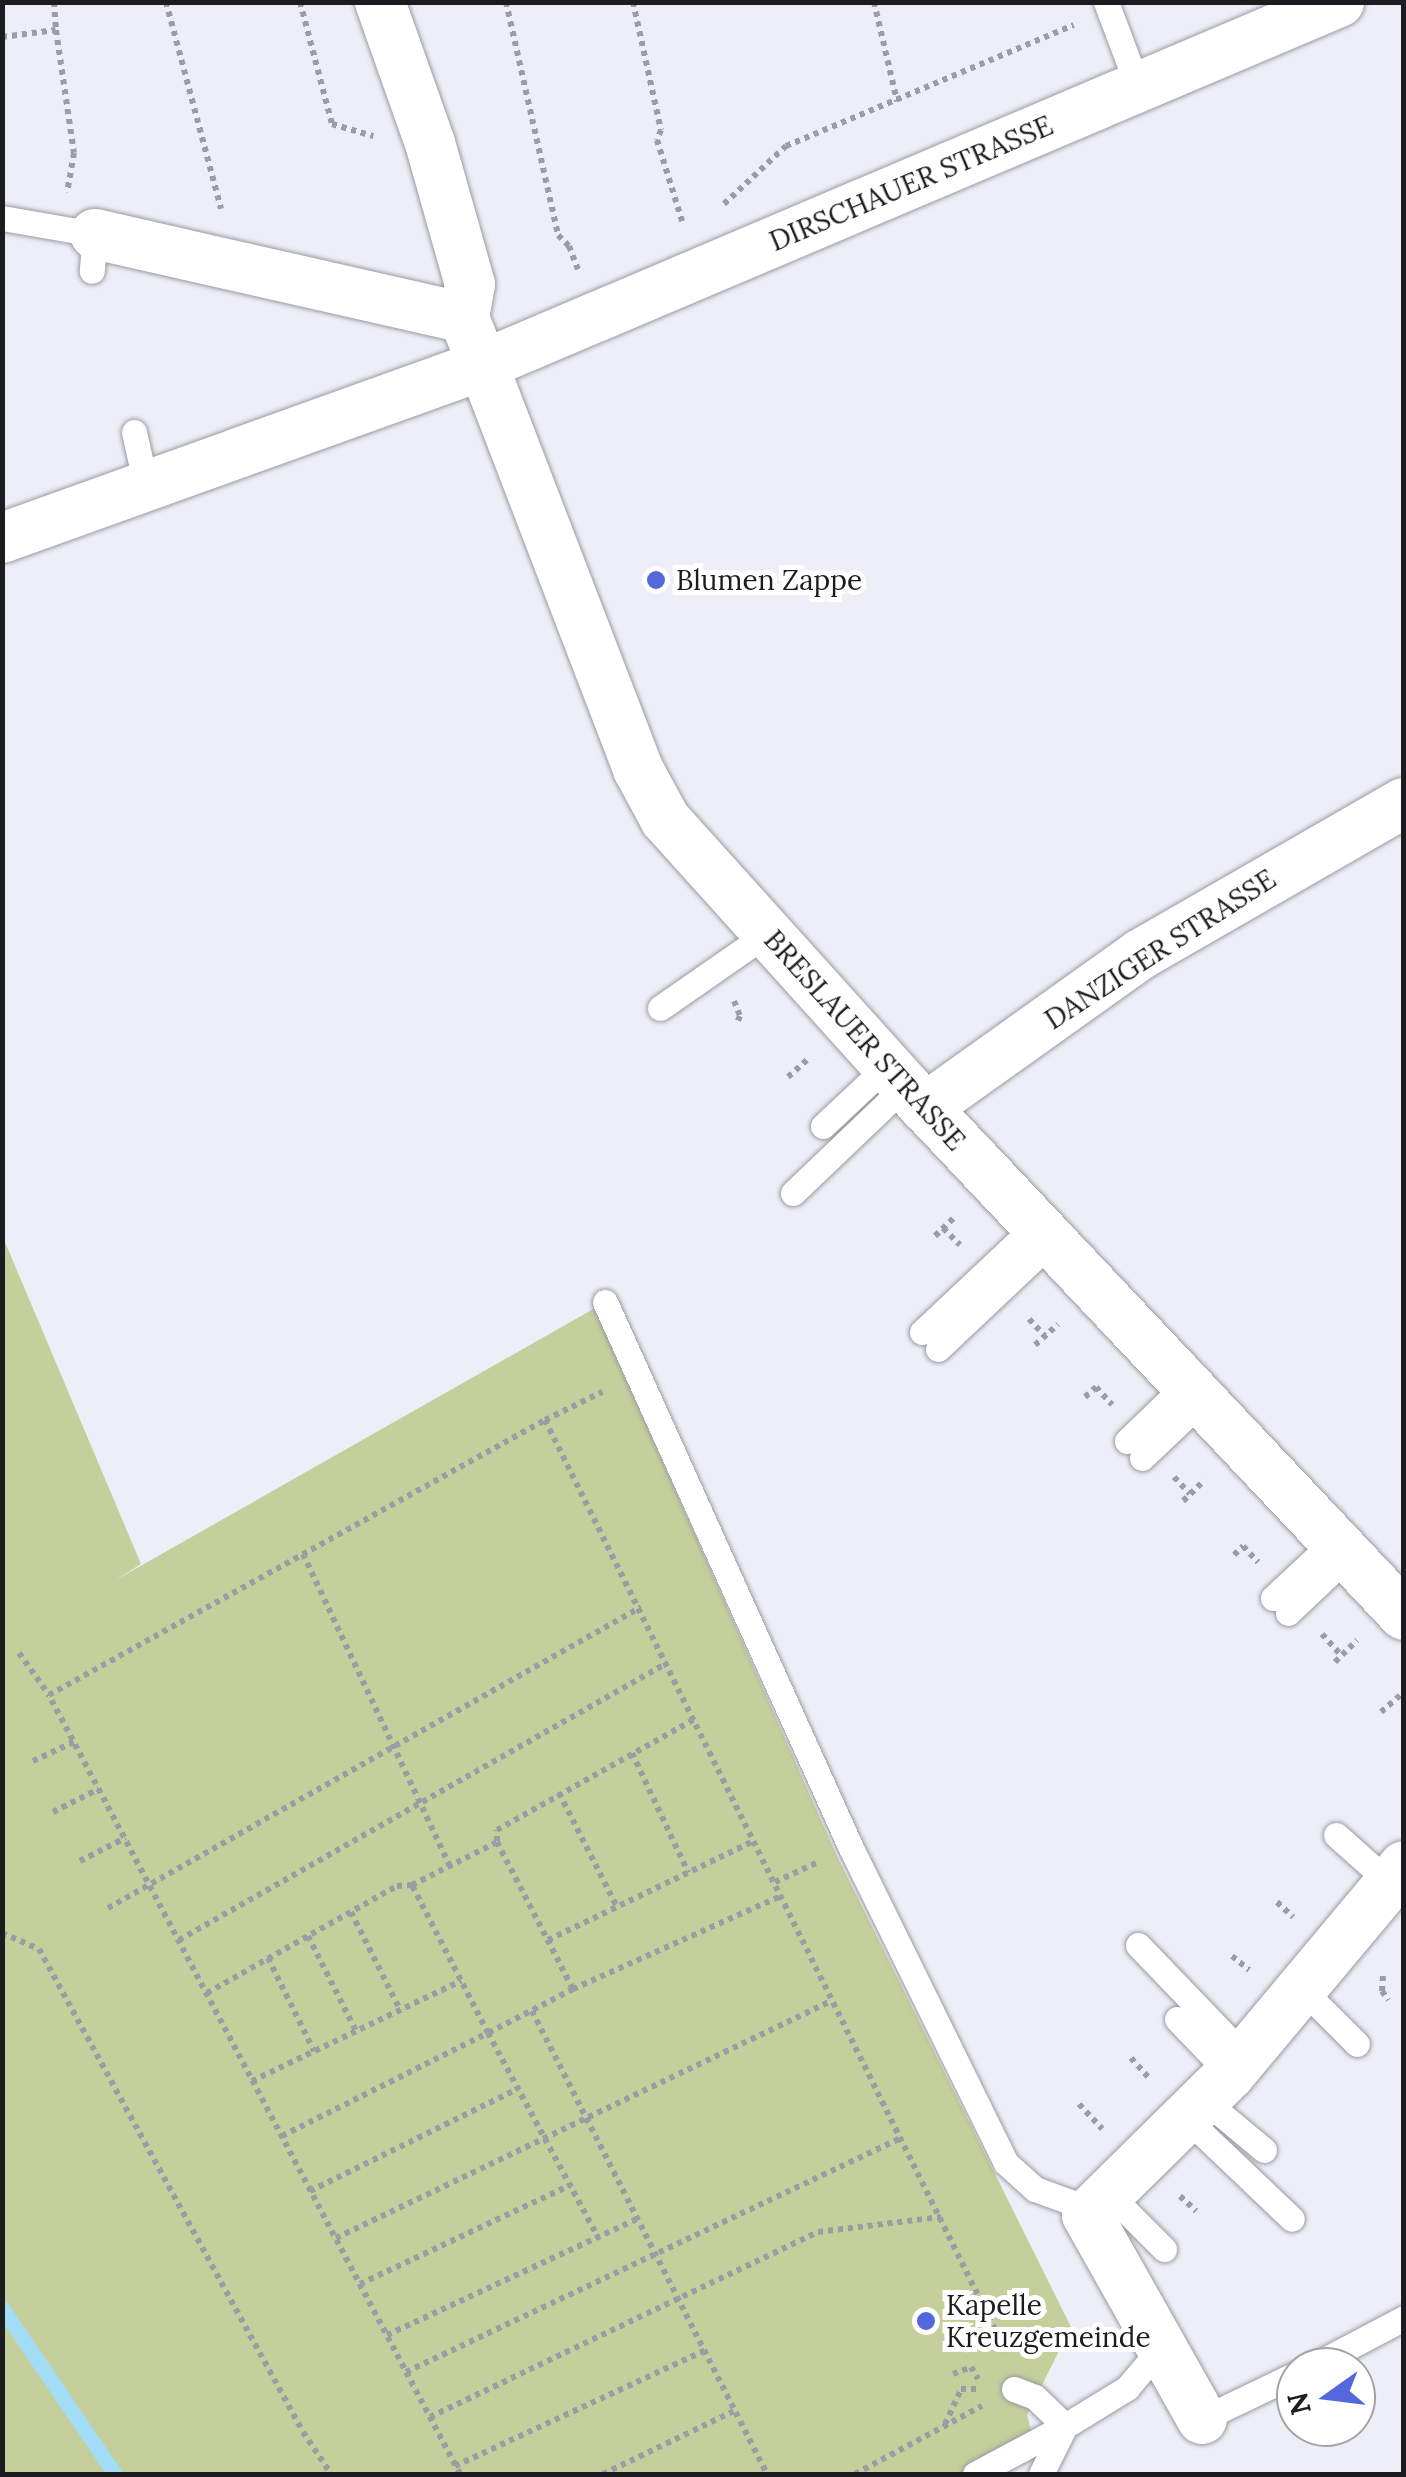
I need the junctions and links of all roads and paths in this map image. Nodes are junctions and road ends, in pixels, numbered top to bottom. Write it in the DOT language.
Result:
graph roads {
  1 [pos="54,2"];
  2 [pos="166,2"];
  3 [pos="300,2"];
  4 [pos="380,2"];
  5 [pos="506,2"];
  6 [pos="633,2"];
  7 [pos="874,2"];
  8 [pos="1339,2"];
  9 [pos="1107,6"];
  10 [pos="56,30"];
  11 [pos="2,37"];
  12 [pos="1138,87"];
  13 [pos="896,101"];
  14 [pos="430,144"];
  15 [pos="2,218"];
  16 [pos="83,244"];
  17 [pos="190,252"];
  18 [pos="691,257"];
  19 [pos="595,316"];
  20 [pos="464,318"];
  21 [pos="483,365"];
  22 [pos="134,432"];
  23 [pos="146,486"];
  24 [pos="2,538"];
  25 [pos="1404,803"];
  26 [pos="768,933"];
  27 [pos="660,1008"];
  28 [pos="906,1086"];
  29 [pos="823,1126"];
  30 [pos="793,1193"];
  31 [pos="1043,1233"];
  32 [pos="605,1302"];
  33 [pos="930,1341"];
  34 [pos="637,1376"];
  35 [pos="1193,1393"];
  36 [pos="545,1420"];
  37 [pos="1134,1449"];
  38 [pos="1341,1548"];
  39 [pos="304,1554"];
  40 [pos="1281,1605"];
  41 [pos="640,1607"];
  42 [pos="1404,1615"];
  43 [pos="18,1654"];
  44 [pos="668,1663"];
  45 [pos="1404,1692"];
  46 [pos="49,1695"];
  47 [pos="1381,1712"];
  48 [pos="695,1719"];
  49 [pos="74,1742"];
  50 [pos="394,1746"];
  51 [pos="632,1753"];
  52 [pos="33,1761"];
  53 [pos="100,1790"];
  54 [pos="559,1793"];
  55 [pos="420,1803"];
  56 [pos="52,1812"];
  57 [pos="1336,1835"];
  58 [pos="124,1838"];
  59 [pos="754,1841"];
  60 [pos="497,1842"];
  61 [pos="80,1861"];
  62 [pos="450,1866"];
  63 [pos="688,1872"];
  64 [pos="1397,1874"];
  65 [pos="412,1886"];
  66 [pos="150,1887"];
  67 [pos="781,1896"];
  68 [pos="618,1907"];
  69 [pos="108,1908"];
  70 [pos="351,1912"];
  71 [pos="2,1933"];
  72 [pos="308,1936"];
  73 [pos="178,1940"];
  74 [pos="548,1940"];
  75 [pos="1138,1945"];
  76 [pos="268,1958"];
  77 [pos="461,1981"];
  78 [pos="1300,1988"];
  79 [pos="574,1989"];
  80 [pos="206,1993"];
  81 [pos="829,2002"];
  82 [pos="400,2010"];
  83 [pos="532,2010"];
  84 [pos="1176,2019"];
  85 [pos="356,2031"];
  86 [pos="488,2033"];
  87 [pos="1357,2044"];
  88 [pos="314,2051"];
  89 [pos="252,2081"];
  90 [pos="1216,2087"];
  91 [pos="517,2088"];
  92 [pos="587,2117"];
  93 [pos="282,2136"];
  94 [pos="544,2138"];
  95 [pos="901,2138"];
  96 [pos="1264,2150"];
  97 [pos="570,2186"];
  98 [pos="310,2191"];
  99 [pos="1100,2202"];
  100 [pos="942,2216"];
  101 [pos="639,2218"];
  102 [pos="1292,2219"];
  103 [pos="598,2237"];
  104 [pos="336,2238"];
  105 [pos="1164,2249"];
  106 [pos="656,2252"];
  107 [pos="360,2284"];
  108 [pos="679,2298"];
  109 [pos="1404,2318"];
  110 [pos="387,2336"];
  111 [pos="1349,2347"];
  112 [pos="1160,2349"];
  113 [pos="706,2350"];
  114 [pos="971,2367"];
  115 [pos="406,2372"];
  116 [pos="1276,2384"];
  117 [pos="1014,2389"];
  118 [pos="734,2411"];
  119 [pos="430,2417"];
  120 [pos="1202,2419"];
  121 [pos="1065,2426"];
  122 [pos="458,2470"];
  123 [pos="332,2474"];
  124 [pos="603,2474"];
  125 [pos="767,2474"];
  126 [pos="855,2474"];
  127 [pos="975,2474"];
  128 [pos="1041,2474"];
  1 -- 10 [label="path"];
  2 -- 17 [label="path"];
  3 -- 14 [label="path"];
  4 -- 14 [label="street"];
  5 -- 19 [label="path"];
  6 -- 18 [label="path"];
  7 -- 13 [label="path"];
  8 -- 12 [label="street, DIRSCHAUER STRASSE"];
  9 -- 12 [label="lane"];
  9 -- 13 [label="path"];
  10 -- 11 [label="path"];
  10 -- 16 [label="path"];
  12 -- 18 [label="street, DIRSCHAUER STRASSE"];
  13 -- 18 [label="path"];
  14 -- 20 [label="street"];
  15 -- 16 [label="lane"];
  16 -- 17 [label="street"];
  17 -- 20 [label="street"];
  18 -- 19 [label="street, DIRSCHAUER STRASSE"];
  19 -- 21 [label="street, DIRSCHAUER STRASSE"];
  20 -- 21 [label="street"];
  21 -- 23 [label="street, DIRSCHAUER STRASSE"];
  21 -- 26 [label="street, BRESLAUER STRASSE"];
  22 -- 23 [label="lane"];
  23 -- 24 [label="street, DIRSCHAUER STRASSE"];
  25 -- 28 [label="street, DANZIGER STRASSE"];
  26 -- 27 [label="lane"];
  26 -- 28 [label="street, BRESLAUER STRASSE"];
  28 -- 29 [label="lane"];
  28 -- 30 [label="lane"];
  28 -- 31 [label="street, BRESLAUER STRASSE"];
  31 -- 33 [label="lane"];
  31 -- 35 [label="street, BRESLAUER STRASSE"];
  32 -- 34 [label="lane"];
  34 -- 36 [label="path"];
  34 -- 99 [label="lane"];
  35 -- 37 [label="lane"];
  35 -- 38 [label="street, BRESLAUER STRASSE"];
  36 -- 39 [label="path"];
  36 -- 41 [label="path"];
  38 -- 40 [label="lane"];
  38 -- 42 [label="street, BRESLAUER STRASSE"];
  39 -- 46 [label="path"];
  39 -- 50 [label="path"];
  41 -- 44 [label="path"];
  41 -- 50 [label="path"];
  43 -- 46 [label="path"];
  44 -- 48 [label="path"];
  44 -- 55 [label="path"];
  45 -- 47 [label="path"];
  46 -- 49 [label="path"];
  48 -- 51 [label="path"];
  48 -- 59 [label="path"];
  49 -- 52 [label="path"];
  49 -- 53 [label="path"];
  50 -- 55 [label="path"];
  50 -- 66 [label="path"];
  51 -- 54 [label="path"];
  51 -- 63 [label="path"];
  53 -- 56 [label="path"];
  53 -- 58 [label="path"];
  54 -- 60 [label="path"];
  54 -- 68 [label="path"];
  55 -- 62 [label="path"];
  55 -- 73 [label="path"];
  57 -- 64 [label="lane"];
  58 -- 61 [label="path"];
  58 -- 66 [label="path"];
  59 -- 63 [label="path"];
  59 -- 67 [label="path"];
  60 -- 62 [label="path"];
  60 -- 74 [label="path"];
  62 -- 65 [label="path"];
  63 -- 68 [label="path"];
  64 -- 78 [label="street"];
  65 -- 70 [label="path"];
  65 -- 77 [label="path"];
  66 -- 69 [label="path"];
  66 -- 73 [label="path"];
  67 -- 79 [label="path"];
  67 -- 81 [label="path"];
  68 -- 74 [label="path"];
  70 -- 72 [label="path"];
  70 -- 82 [label="path"];
  71 -- 123 [label="path"];
  72 -- 76 [label="path"];
  72 -- 85 [label="path"];
  73 -- 80 [label="path"];
  74 -- 79 [label="path"];
  75 -- 90 [label="lane"];
  76 -- 80 [label="path"];
  76 -- 88 [label="path"];
  77 -- 82 [label="path"];
  77 -- 86 [label="path"];
  78 -- 87 [label="lane"];
  78 -- 90 [label="street"];
  79 -- 83 [label="path"];
  80 -- 89 [label="path"];
  81 -- 92 [label="path"];
  81 -- 95 [label="path"];
  82 -- 85 [label="path"];
  83 -- 86 [label="path"];
  83 -- 92 [label="path"];
  84 -- 90 [label="lane"];
  85 -- 88 [label="path"];
  86 -- 91 [label="path"];
  86 -- 93 [label="path"];
  88 -- 89 [label="path"];
  89 -- 93 [label="path"];
  90 -- 96 [label="lane"];
  90 -- 99 [label="street"];
  90 -- 102 [label="lane"];
  91 -- 94 [label="path"];
  91 -- 98 [label="path"];
  92 -- 94 [label="path"];
  92 -- 101 [label="path"];
  93 -- 98 [label="path"];
  94 -- 97 [label="path"];
  94 -- 104 [label="path"];
  95 -- 100 [label="path"];
  95 -- 106 [label="path"];
  97 -- 103 [label="path"];
  97 -- 107 [label="path"];
  98 -- 104 [label="path"];
  99 -- 105 [label="lane"];
  99 -- 112 [label="street"];
  100 -- 108 [label="path"];
  100 -- 117 [label="path"];
  101 -- 103 [label="path"];
  101 -- 106 [label="path"];
  103 -- 110 [label="path"];
  104 -- 107 [label="path"];
  106 -- 108 [label="path"];
  106 -- 115 [label="path"];
  107 -- 110 [label="path"];
  108 -- 113 [label="path"];
  108 -- 119 [label="path"];
  109 -- 111 [label="lane"];
  110 -- 115 [label="path"];
  112 -- 120 [label="street"];
  112 -- 121 [label="lane"];
  113 -- 118 [label="path"];
  113 -- 122 [label="path"];
  114 -- 126 [label="path"];
  115 -- 119 [label="path"];
  116 -- 120 [label="lane"];
  117 -- 121 [label="lane"];
  118 -- 124 [label="path"];
  118 -- 125 [label="path"];
  119 -- 122 [label="path"];
  121 -- 127 [label="lane"];
  121 -- 128 [label="lane"];
}
